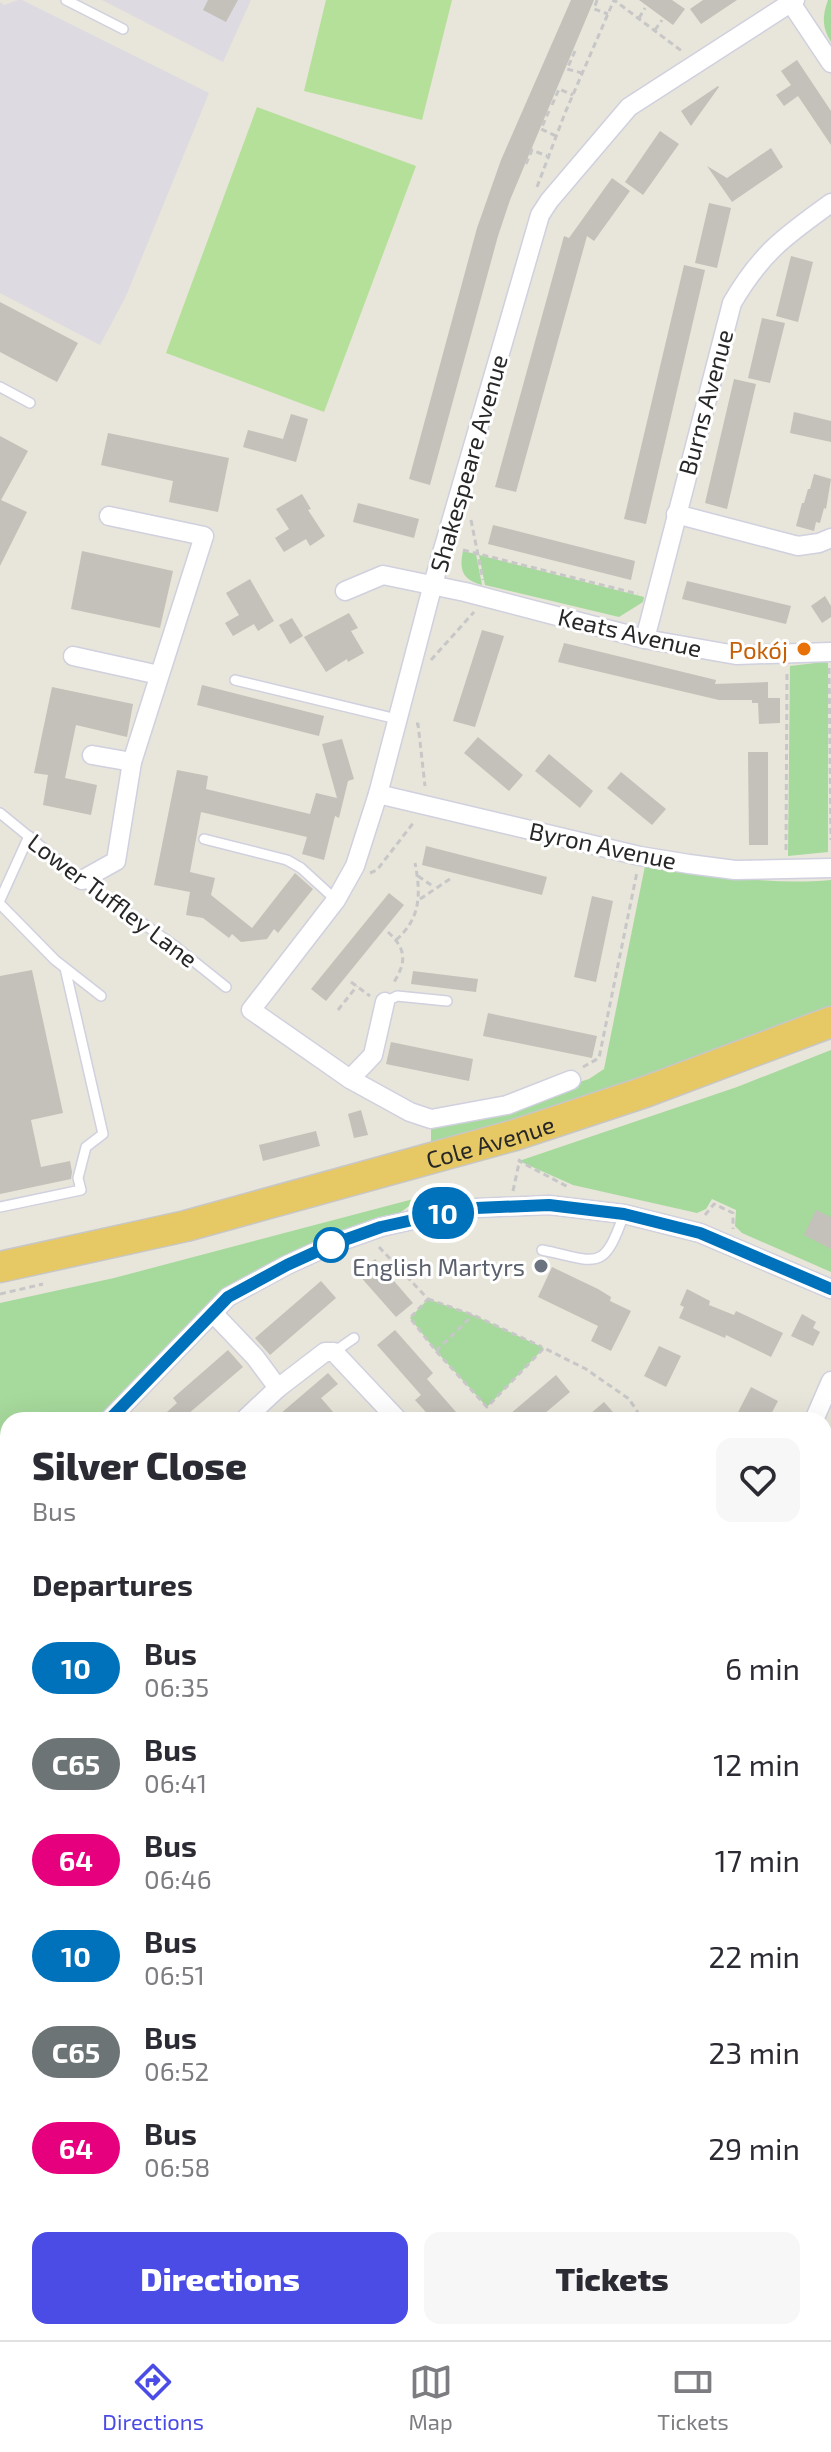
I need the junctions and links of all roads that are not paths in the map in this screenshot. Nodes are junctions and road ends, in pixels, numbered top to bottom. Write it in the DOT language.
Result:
graph roads {
  1 [pos="66,0"];
  2 [pos="793,1"];
  3 [pos="123,29"];
  4 [pos="831,63"];
  5 [pos="831,203"];
  6 [pos="0,387"];
  7 [pos="30,403"];
  8 [pos="676,514"];
  9 [pos="109,516"];
  10 [pos="831,538"];
  11 [pos="433,584"];
  12 [pos="345,591"];
  13 [pos="645,639"];
  14 [pos="830,652"];
  15 [pos="73,656"];
  16 [pos="159,675"];
  17 [pos="235,680"];
  18 [pos="397,719"];
  19 [pos="92,755"];
  20 [pos="132,762"];
  21 [pos="378,794"];
  22 [pos="0,813"];
  23 [pos="29,836"];
  24 [pos="204,839"];
  25 [pos="831,868"];
  26 [pos="82,880"];
  27 [pos="336,900"];
  28 [pos="0,902"];
  29 [pos="65,968"];
  30 [pos="226,987"];
  31 [pos="101,996"];
  32 [pos="383,996"];
  33 [pos="447,1001"];
  34 [pos="831,1022"];
  35 [pos="350,1079"];
  36 [pos="571,1080"];
  37 [pos="0,1207"];
  38 [pos="624,1214"];
  39 [pos="542,1250"];
  40 [pos="0,1267"];
  41 [pos="831,1289"];
  42 [pos="213,1313"];
  43 [pos="354,1338"];
  44 [pos="334,1352"];
  45 [pos="831,1381"];
  46 [pos="278,1388"];
  47 [pos="117,1412"];
  48 [pos="252,1412"];
  49 [pos="390,1412"];
  50 [pos="817,1412"];
  1 -- 3 [label="lane"];
  2 -- 4 [label="street"];
  2 -- 11 [label="street, Shakespeare Avenue"];
  5 -- 8 [label="street, Burns Avenue"];
  6 -- 7 [label="lane"];
  8 -- 10 [label="street"];
  8 -- 13 [label="street, Burns Avenue"];
  9 -- 16 [label="street"];
  11 -- 12 [label="street, Keats Avenue"];
  11 -- 13 [label="street, Keats Avenue"];
  11 -- 18 [label="street, Shakespeare Avenue"];
  13 -- 14 [label="street, Keats Avenue"];
  15 -- 16 [label="street"];
  16 -- 20 [label="street"];
  17 -- 18 [label="lane"];
  18 -- 21 [label="street, Shakespeare Avenue"];
  19 -- 20 [label="street"];
  20 -- 26 [label="street"];
  21 -- 25 [label="street, Byron Avenue"];
  21 -- 27 [label="street, Shakespeare Avenue"];
  22 -- 23 [label="lane, Lower Tuffley Lane"];
  23 -- 26 [label="lane, Lower Tuffley Lane"];
  23 -- 28 [label="lane"];
  24 -- 27 [label="lane"];
  26 -- 30 [label="lane, Lower Tuffley Lane"];
  27 -- 35 [label="street, Shakespeare Avenue"];
  28 -- 29 [label="lane"];
  29 -- 31 [label="lane"];
  29 -- 37 [label="lane"];
  32 -- 33 [label="lane"];
  32 -- 35 [label="street"];
  34 -- 40 [label="highway, Cole Avenue"];
  35 -- 36 [label="street"];
  38 -- 39 [label="lane"];
  38 -- 41 [label="street"];
  38 -- 42 [label="street"];
  42 -- 46 [label="street"];
  42 -- 47 [label="street"];
  43 -- 44 [label="lane"];
  44 -- 46 [label="street"];
  44 -- 49 [label="street"];
  45 -- 50 [label="street"];
  46 -- 48 [label="street"];
}
